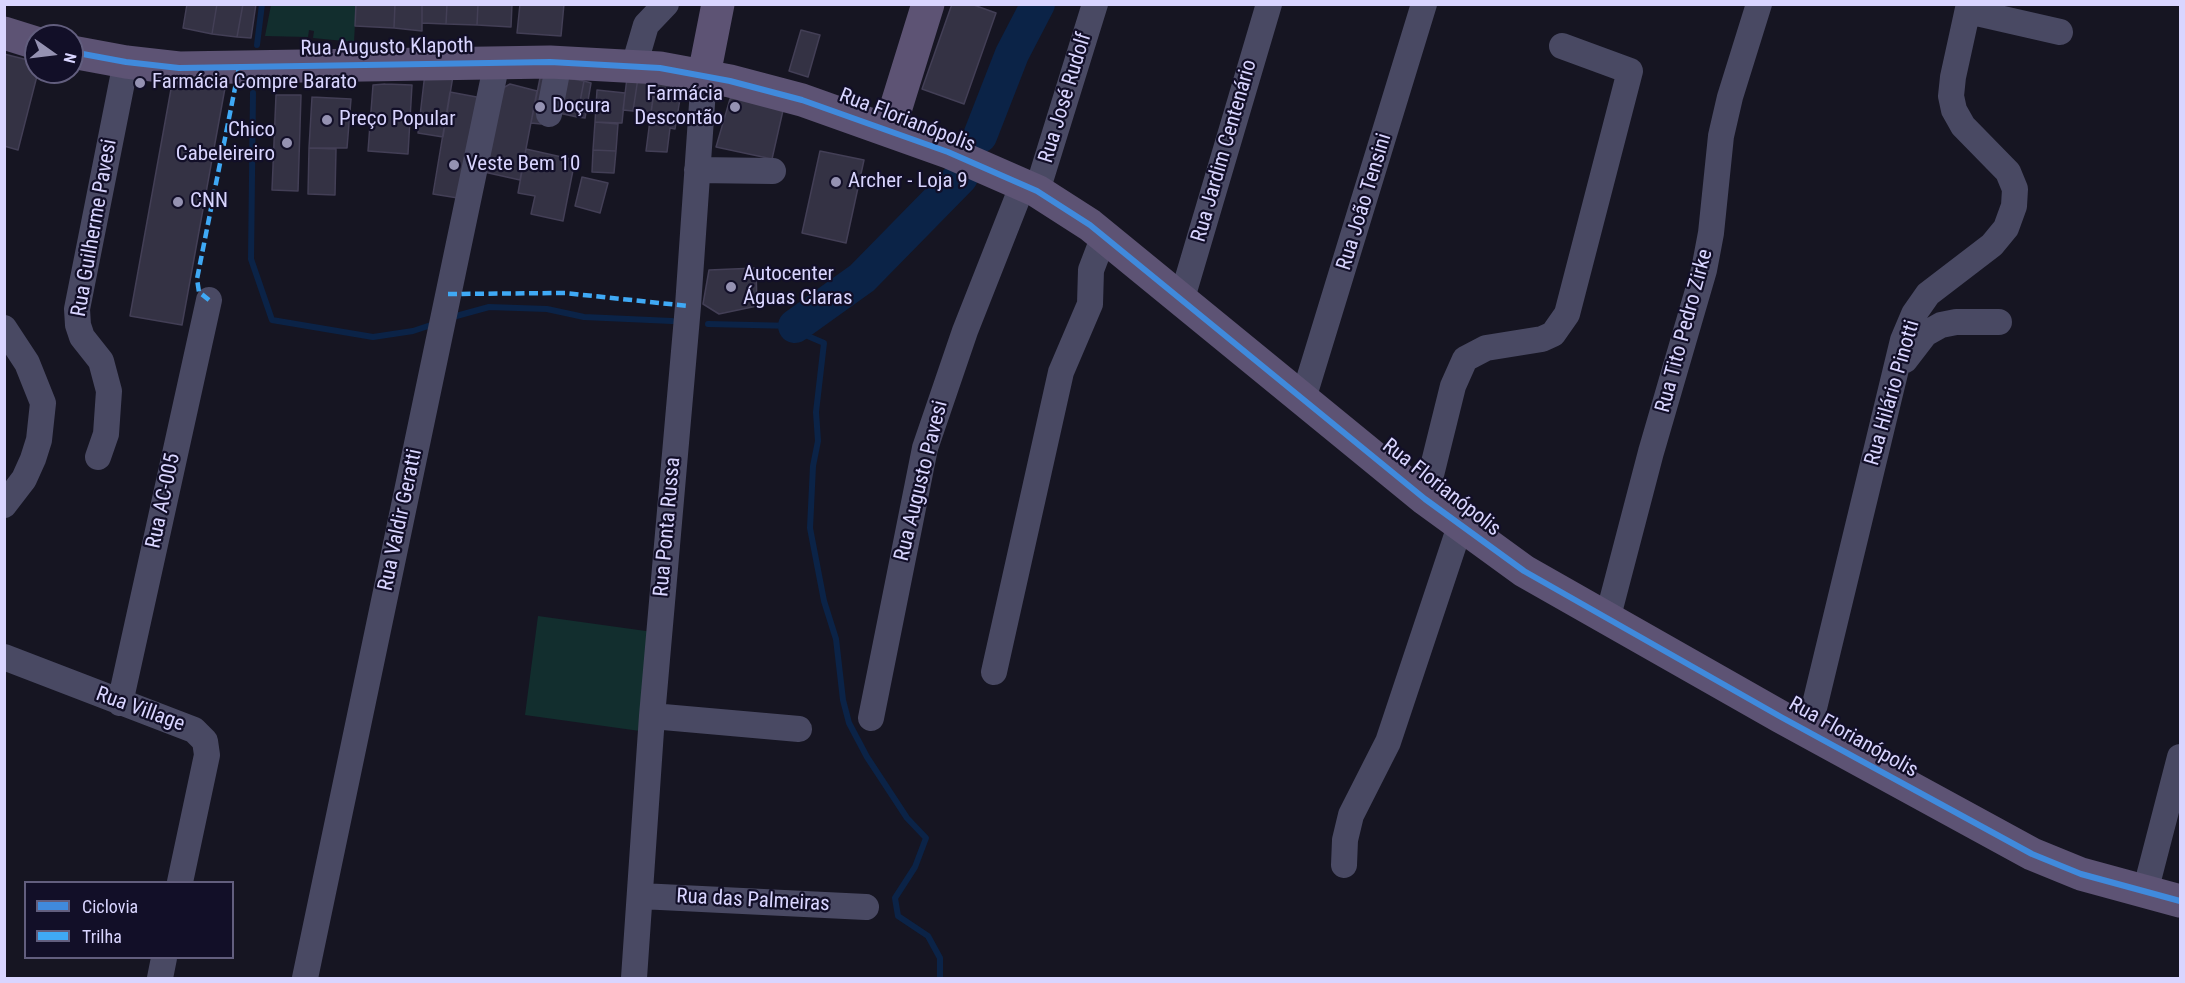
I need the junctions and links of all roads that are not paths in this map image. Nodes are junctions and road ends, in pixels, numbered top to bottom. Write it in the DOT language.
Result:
graph roads {
  1 [pos="666,4"];
  2 [pos="718,4"];
  3 [pos="928,4"];
  4 [pos="1095,4"];
  5 [pos="1269,4"];
  6 [pos="1424,4"];
  7 [pos="1759,4"];
  8 [pos="1969,8"];
  9 [pos="2060,32"];
  10 [pos="4,33"];
  11 [pos="24,39"];
  12 [pos="1562,46"];
  13 [pos="84,54"];
  14 [pos="126,62"];
  15 [pos="497,62"];
  16 [pos="559,62"];
  17 [pos="634,66"];
  18 [pos="704,75"];
  19 [pos="549,114"];
  20 [pos="889,130"];
  21 [pos="697,170"];
  22 [pos="773,171"];
  23 [pos="1030,188"];
  24 [pos="1104,237"];
  25 [pos="1182,298"];
  26 [pos="209,300"];
  27 [pos="1999,322"];
  28 [pos="4,328"];
  29 [pos="1892,381"];
  30 [pos="1303,399"];
  31 [pos="98,457"];
  32 [pos="14,481"];
  33 [pos="1425,499"];
  34 [pos="4,505"];
  35 [pos="1460,526"];
  36 [pos="1607,620"];
  37 [pos="4,657"];
  38 [pos="994,672"];
  39 [pos="120,703"];
  40 [pos="652,716"];
  41 [pos="871,718"];
  42 [pos="799,729"];
  43 [pos="1808,733"];
  44 [pos="2181,757"];
  45 [pos="1344,865"];
  46 [pos="180,881"];
  47 [pos="2145,892"];
  48 [pos="640,896"];
  49 [pos="2181,901"];
  50 [pos="866,907"];
  51 [pos="164,959"];
  52 [pos="159,978"];
  53 [pos="305,978"];
  54 [pos="634,978"];
  1 -- 17 [label="street"];
  2 -- 18 [label="main road"];
  3 -- 20 [label="main road"];
  4 -- 23 [label="street, Rua José Rudolf"];
  5 -- 25 [label="street, Rua Jardim Centenário"];
  6 -- 30 [label="street, Rua João Tensini"];
  7 -- 36 [label="street, Rua Tito Pedro Zirke"];
  8 -- 9 [label="street"];
  8 -- 29 [label="street, Rua Hilário Pinotti"];
  10 -- 11 [label="main road"];
  12 -- 33 [label="street"];
  13 -- 14 [label="main road, Rua Augusto Klapoth"];
  14 -- 15 [label="main road, Rua Augusto Klapoth"];
  14 -- 31 [label="street, Rua Guilherme Pavesi"];
  15 -- 16 [label="main road, Rua Augusto Klapoth"];
  15 -- 53 [label="street, Rua Valdir Geratti"];
  16 -- 17 [label="main road, Rua Augusto Klapoth"];
  16 -- 19 [label="street"];
  17 -- 18 [label="main road, Rua Augusto Klapoth"];
  18 -- 20 [label="main road, Rua Florianópolis"];
  18 -- 21 [label="street, Rua Ponta Russa"];
  20 -- 23 [label="main road, Rua Florianópolis"];
  21 -- 22 [label="street"];
  21 -- 40 [label="street, Rua Ponta Russa"];
  23 -- 24 [label="main road, Rua Florianópolis"];
  23 -- 41 [label="street, Rua Augusto Pavesi"];
  24 -- 25 [label="main road, Rua Florianópolis"];
  24 -- 38 [label="street"];
  25 -- 30 [label="main road, Rua Florianópolis"];
  26 -- 39 [label="street, Rua AC-005"];
  27 -- 29 [label="street"];
  28 -- 32 [label="street"];
  29 -- 43 [label="street, Rua Hilário Pinotti"];
  30 -- 33 [label="main road, Rua Florianópolis"];
  32 -- 34 [label="street"];
  33 -- 35 [label="main road, Rua Florianópolis"];
  35 -- 36 [label="main road, Rua Florianópolis"];
  35 -- 45 [label="street"];
  36 -- 43 [label="main road, Rua Florianópolis"];
  37 -- 39 [label="street, Rua Village"];
  39 -- 46 [label="street, Rua Village"];
  40 -- 42 [label="street"];
  40 -- 48 [label="street, Rua Ponta Russa"];
  43 -- 47 [label="main road, Rua Florianópolis"];
  44 -- 47 [label="street"];
  47 -- 49 [label="main road, Rua Florianópolis"];
  48 -- 50 [label="street, Rua das Palmeiras"];
  48 -- 54 [label="street, Rua Ponta Russa"];
  51 -- 52 [label="street"];
}
